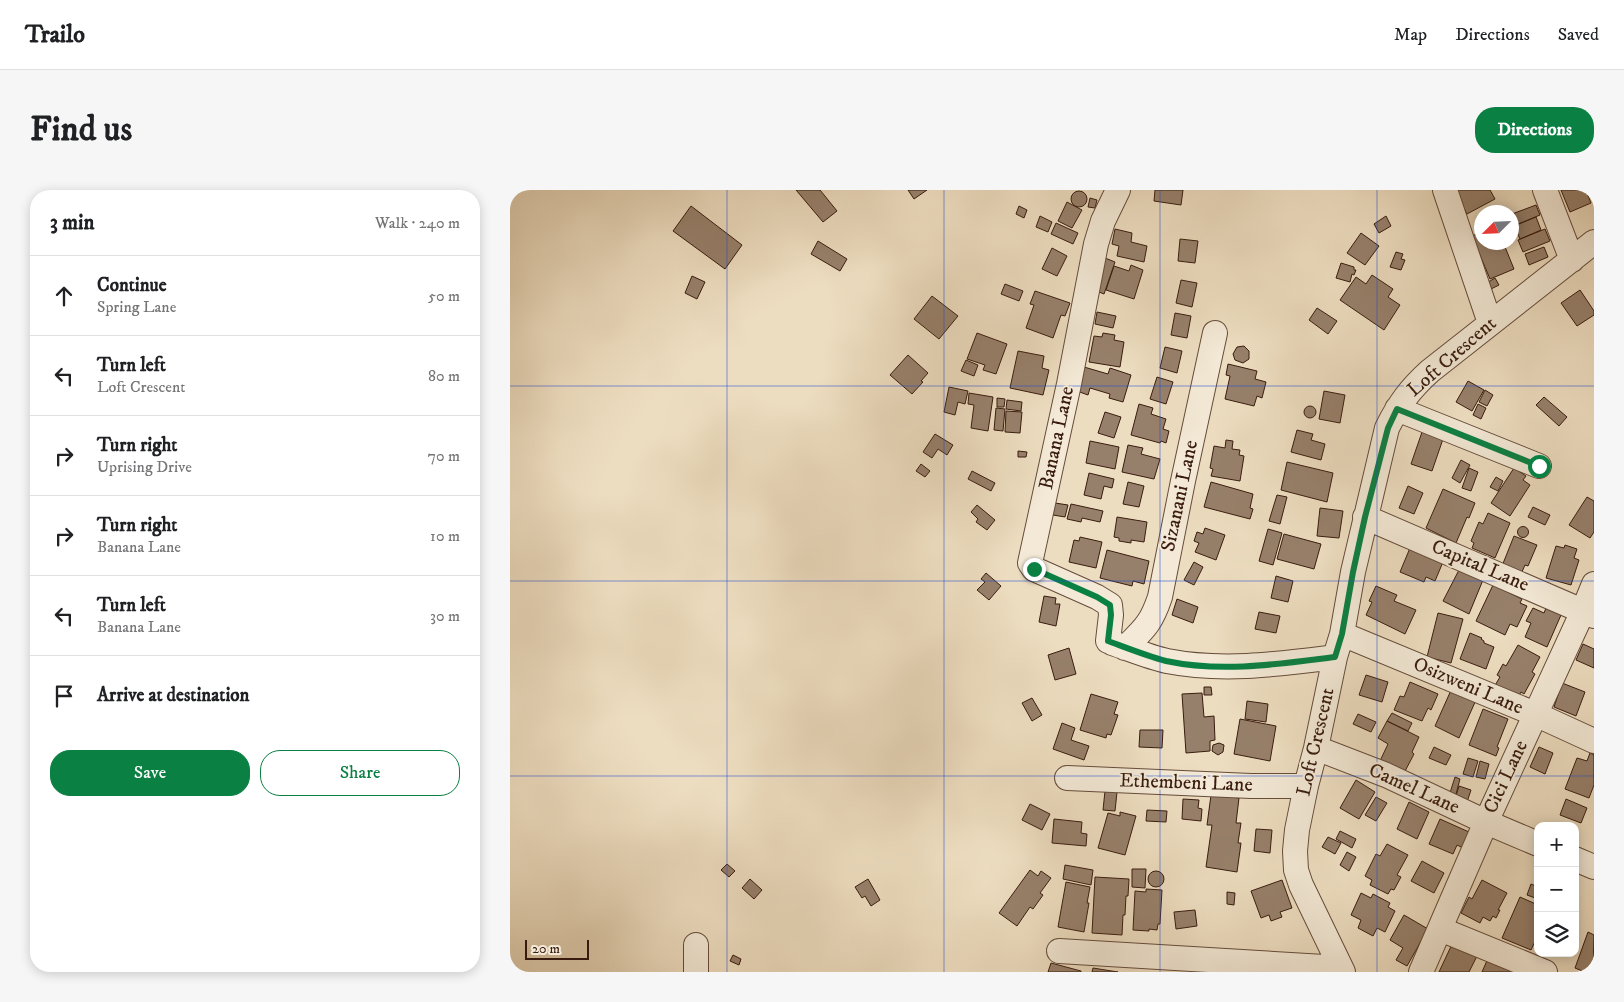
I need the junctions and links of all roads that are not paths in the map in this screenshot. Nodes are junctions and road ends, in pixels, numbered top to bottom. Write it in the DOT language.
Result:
graph roads {
  1 [pos="1118,190"];
  2 [pos="1445,190"];
  3 [pos="1545,190"];
  4 [pos="1594,242"];
  5 [pos="1572,260"];
  6 [pos="1490,323"];
  7 [pos="1215,333"];
  8 [pos="1397,409"];
  9 [pos="1539,466"];
  10 [pos="1365,517"];
  11 [pos="1594,584"];
  12 [pos="1588,614"];
  13 [pos="1342,634"];
  14 [pos="1109,641"];
  15 [pos="1335,657"];
  16 [pos="1535,714"];
  17 [pos="1594,741"];
  18 [pos="1316,748"];
  19 [pos="1067,778"];
  20 [pos="1306,786"];
  21 [pos="1486,822"];
  22 [pos="1534,842"];
  23 [pos="1579,861"];
  24 [pos="1594,867"];
  25 [pos="1440,929"];
  26 [pos="696,944"];
  27 [pos="1059,951"];
  28 [pos="1342,970"];
  29 [pos="696,972"];
  30 [pos="1421,972"];
  31 [pos="1545,972"];
  1 -- 14 [label="street, Banana Lane"];
  2 -- 6 [label="street"];
  3 -- 5 [label="street"];
  4 -- 5 [label="street, Loft Crescent"];
  5 -- 6 [label="street, Loft Crescent"];
  6 -- 8 [label="street, Loft Crescent"];
  7 -- 14 [label="street, Sizanani Lane"];
  8 -- 9 [label="street"];
  8 -- 10 [label="street, Loft Crescent"];
  10 -- 12 [label="street, Capital Lane"];
  10 -- 13 [label="street, Loft Crescent"];
  11 -- 12 [label="street, Cici Lane"];
  12 -- 16 [label="street, Cici Lane"];
  13 -- 15 [label="street, Loft Crescent"];
  13 -- 16 [label="street, Osizweni Lane"];
  14 -- 15 [label="street"];
  15 -- 18 [label="street, Loft Crescent"];
  16 -- 17 [label="street, Osizweni Lane"];
  16 -- 21 [label="street, Cici Lane"];
  18 -- 20 [label="street, Loft Crescent"];
  18 -- 21 [label="street, Camel Lane"];
  19 -- 20 [label="street, Ethembeni Lane"];
  20 -- 28 [label="street, Loft Crescent"];
  21 -- 22 [label="street, Camel Lane"];
  21 -- 25 [label="street, Cici Lane"];
  23 -- 24 [label="street"];
  25 -- 30 [label="street, Cici Lane"];
  25 -- 31 [label="street"];
  26 -- 29 [label="street"];
  27 -- 28 [label="street"];
}
